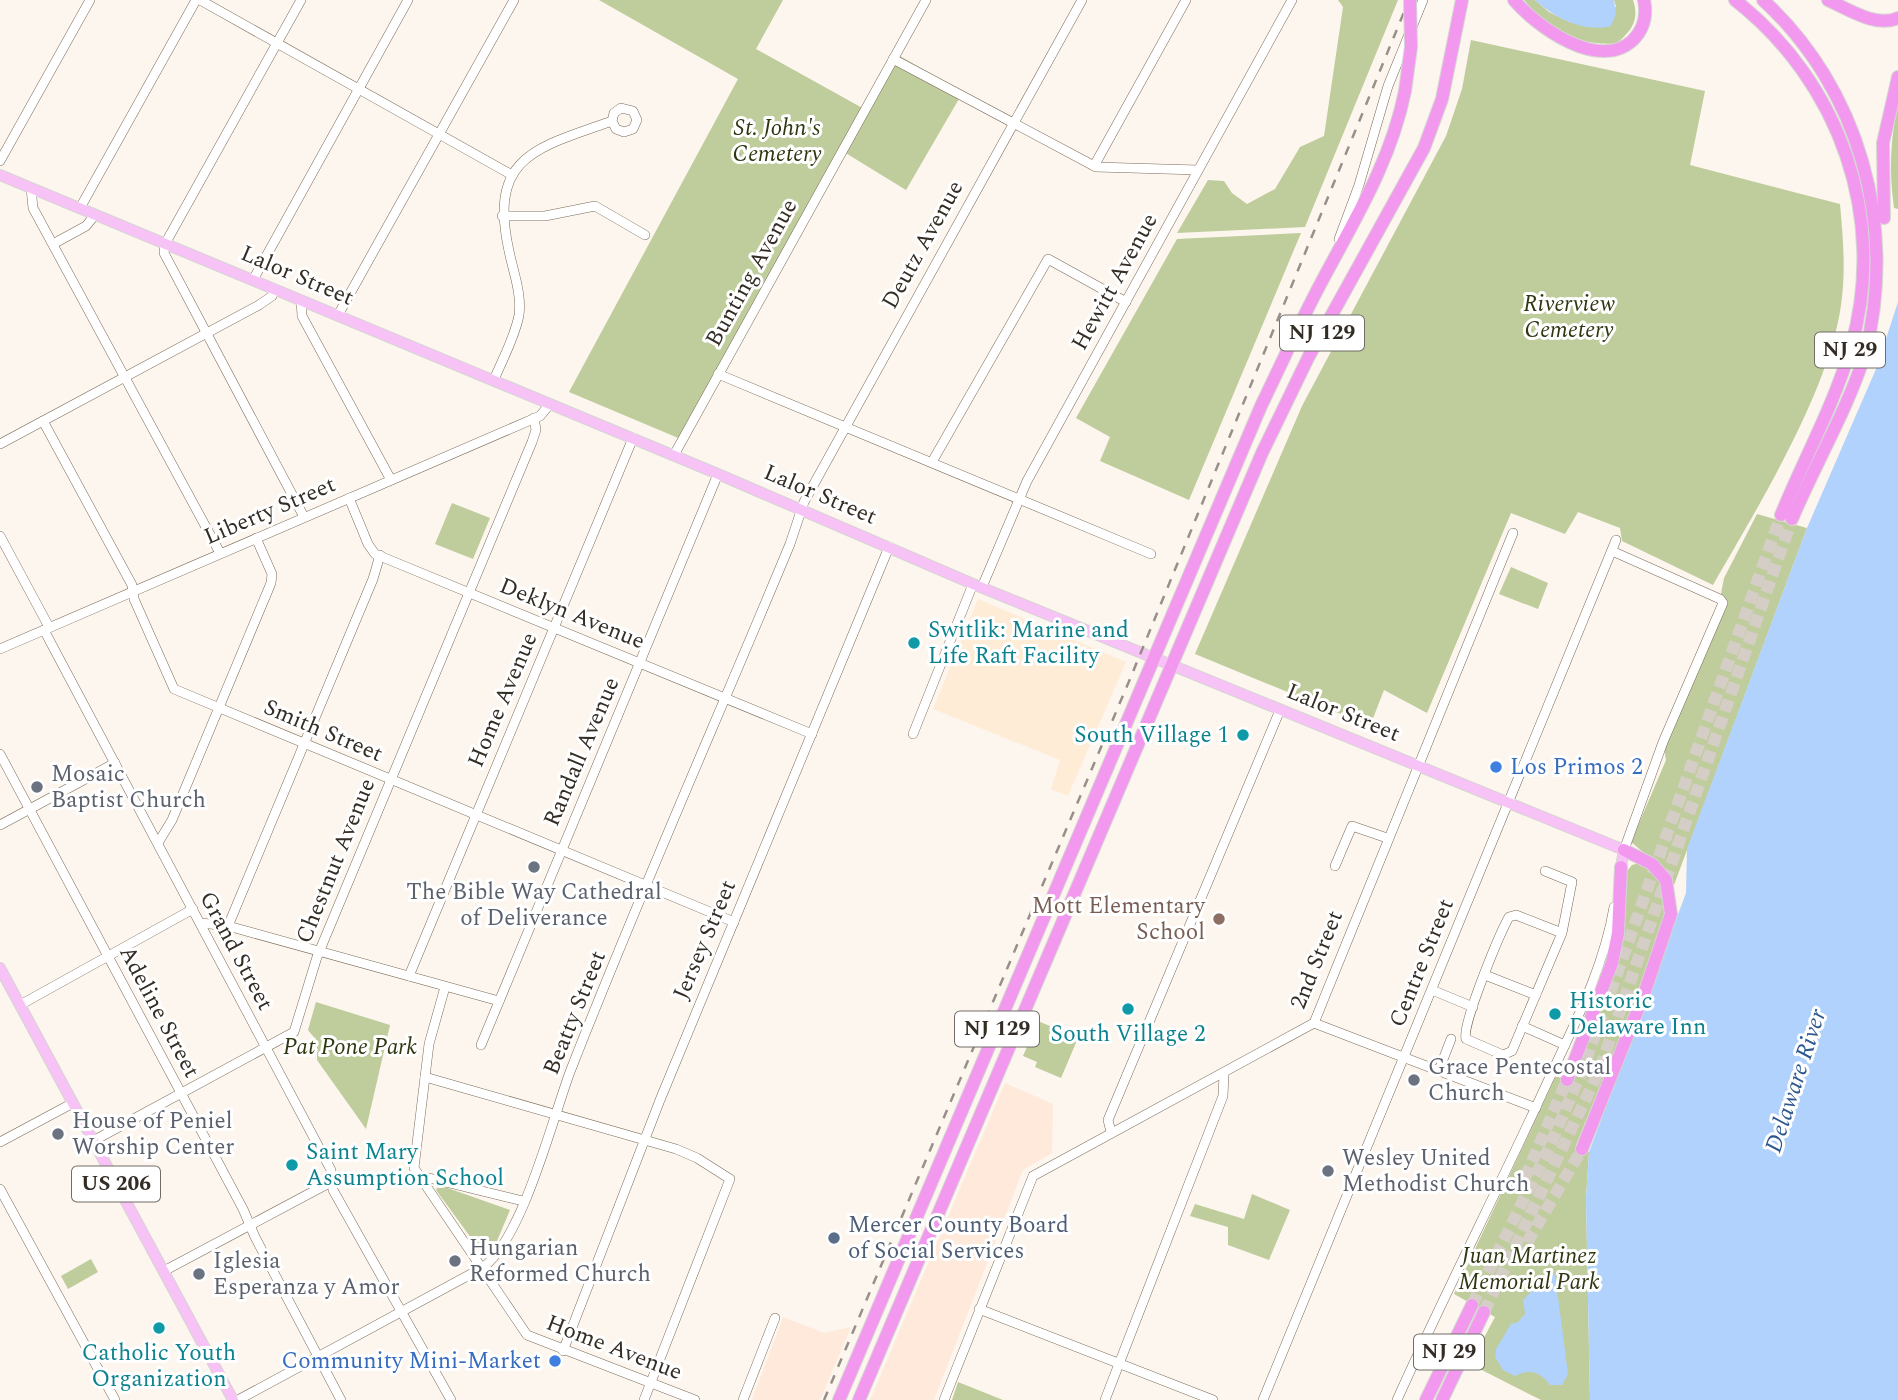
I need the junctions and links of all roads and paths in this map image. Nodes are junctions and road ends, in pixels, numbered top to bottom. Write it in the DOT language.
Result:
graph roads {
  1 [pos="90,0"];
  2 [pos="198,0"];
  3 [pos="301,0"];
  4 [pos="408,0"];
  5 [pos="514,0"];
  6 [pos="926,0"];
  7 [pos="1082,0"];
  8 [pos="1186,0"];
  9 [pos="1292,0"];
  10 [pos="1410,0"];
  11 [pos="1423,0"];
  12 [pos="1462,0"];
  13 [pos="1514,0"];
  14 [pos="1644,0"];
  15 [pos="1735,0"];
  16 [pos="1763,0"];
  17 [pos="1828,0"];
  18 [pos="1898,18"];
  19 [pos="277,44"];
  20 [pos="893,59"];
  21 [pos="1898,77"];
  22 [pos="358,89"];
  23 [pos="612,121"];
  24 [pos="1013,122"];
  25 [pos="439,134"];
  26 [pos="0,161"];
  27 [pos="1094,166"];
  28 [pos="1198,170"];
  29 [pos="0,175"];
  30 [pos="512,175"];
  31 [pos="31,188"];
  32 [pos="80,208"];
  33 [pos="95,215"];
  34 [pos="502,216"];
  35 [pos="645,235"];
  36 [pos="53,244"];
  37 [pos="165,244"];
  38 [pos="1878,267"];
  39 [pos="253,280"];
  40 [pos="1322,281"];
  41 [pos="275,289"];
  42 [pos="301,300"];
  43 [pos="1126,302"];
  44 [pos="338,316"];
  45 [pos="206,332"];
  46 [pos="718,374"];
  47 [pos="125,377"];
  48 [pos="494,380"];
  49 [pos="550,404"];
  50 [pos="534,418"];
  51 [pos="43,421"];
  52 [pos="846,426"];
  53 [pos="633,438"];
  54 [pos="0,444"];
  55 [pos="674,455"];
  56 [pos="932,462"];
  57 [pos="718,474"];
  58 [pos="391,480"];
  59 [pos="349,498"];
  60 [pos="1018,498"];
  61 [pos="802,510"];
  62 [pos="304,517"];
  63 [pos="1513,533"];
  64 [pos="0,536"];
  65 [pos="256,538"];
  66 [pos="1616,540"];
  67 [pos="889,547"];
  68 [pos="1612,551"];
  69 [pos="220,553"];
  70 [pos="1151,554"];
  71 [pos="380,555"];
  72 [pos="978,586"];
  73 [pos="133,591"];
  74 [pos="468,591"];
  75 [pos="554,627"];
  76 [pos="46,628"];
  77 [pos="0,649"];
  78 [pos="1155,657"];
  79 [pos="640,662"];
  80 [pos="1172,664"];
  81 [pos="725,698"];
  82 [pos="218,708"];
  83 [pos="1280,710"];
  84 [pos="812,734"];
  85 [pos="913,734"];
  86 [pos="304,744"];
  87 [pos="0,754"];
  88 [pos="115,763"];
  89 [pos="1416,766"];
  90 [pos="390,780"];
  91 [pos="1507,803"];
  92 [pos="29,809"];
  93 [pos="476,815"];
  94 [pos="0,825"];
  95 [pos="1387,838"];
  96 [pos="158,843"];
  97 [pos="1624,850"];
  98 [pos="561,851"];
  99 [pos="1335,866"];
  100 [pos="1621,867"];
  101 [pos="1545,871"];
  102 [pos="647,886"];
  103 [pos="193,909"];
  104 [pos="733,922"];
  105 [pos="201,923"];
  106 [pos="228,926"];
  107 [pos="1562,933"];
  108 [pos="319,951"];
  109 [pos="108,957"];
  110 [pos="0,968"];
  111 [pos="1485,975"];
  112 [pos="409,976"];
  113 [pos="445,987"];
  114 [pos="1432,990"];
  115 [pos="1536,995"];
  116 [pos="499,1001"];
  117 [pos="20,1004"];
  118 [pos="1473,1007"];
  119 [pos="1314,1023"];
  120 [pos="1522,1026"];
  121 [pos="1451,1039"];
  122 [pos="481,1045"];
  123 [pos="1564,1045"];
  124 [pos="266,1048"];
  125 [pos="1405,1057"];
  126 [pos="1439,1070"];
  127 [pos="1224,1074"];
  128 [pos="425,1077"];
  129 [pos="1567,1080"];
  130 [pos="181,1094"];
  131 [pos="73,1103"];
  132 [pos="1536,1108"];
  133 [pos="556,1114"];
  134 [pos="1111,1132"];
  135 [pos="645,1139"];
  136 [pos="93,1141"];
  137 [pos="0,1142"];
  138 [pos="1582,1149"];
  139 [pos="421,1176"];
  140 [pos="331,1182"];
  141 [pos="0,1189"];
  142 [pos="523,1201"];
  143 [pos="250,1225"];
  144 [pos="482,1268"];
  145 [pos="164,1271"];
  146 [pos="1472,1305"];
  147 [pos="979,1309"];
  148 [pos="402,1311"];
  149 [pos="1484,1312"];
  150 [pos="775,1318"];
  151 [pos="563,1351"];
  152 [pos="318,1356"];
  153 [pos="1119,1363"];
  154 [pos="650,1383"];
  155 [pos="115,1400"];
  156 [pos="233,1400"];
  157 [pos="238,1400"];
  158 [pos="341,1400"];
  159 [pos="451,1400"];
  160 [pos="644,1400"];
  161 [pos="695,1400"];
  162 [pos="743,1400"];
  163 [pos="839,1400"];
  164 [pos="859,1400"];
  165 [pos="944,1400"];
  166 [pos="1105,1400"];
  167 [pos="1213,1400"];
  168 [pos="1264,1400"];
  169 [pos="1397,1400"];
  170 [pos="1426,1400"];
  171 [pos="1442,1400"];
  1 -- 26 [label="street"];
  2 -- 19 [label="street"];
  2 -- 32 [label="street"];
  3 -- 19 [label="street"];
  4 -- 22 [label="street"];
  5 -- 25 [label="street"];
  6 -- 20 [label="street, Bunting Avenue"];
  7 -- 24 [label="street, Deutz Avenue"];
  8 -- 27 [label="street"];
  9 -- 28 [label="street, Hewitt Avenue"];
  10 -- 40 [label="highway, bridge"];
  11 -- 40 [label="street, NJ 129"];
  12 -- 80 [label="highway, NJ 129"];
  13 -- 14 [label="highway"];
  15 -- 38 [label="highway, NJ 29"];
  16 -- 38 [label="highway, NJ 29"];
  17 -- 18 [label="highway"];
  19 -- 22 [label="street"];
  19 -- 37 [label="street"];
  20 -- 24 [label="street"];
  20 -- 46 [label="street, Bunting Avenue"];
  21 -- 38 [label="highway"];
  22 -- 25 [label="street"];
  22 -- 39 [label="street"];
  23 -- 30 [label="street"];
  24 -- 27 [label="street"];
  24 -- 52 [label="street, Deutz Avenue"];
  25 -- 30 [label="street"];
  25 -- 44 [label="street"];
  27 -- 28 [label="street"];
  28 -- 43 [label="street, Hewitt Avenue"];
  29 -- 31 [label="main road, Lalor Street"];
  30 -- 34 [label="street"];
  31 -- 32 [label="main road, Lalor Street"];
  31 -- 36 [label="street"];
  32 -- 33 [label="main road, Lalor Street"];
  33 -- 36 [label="street"];
  33 -- 37 [label="main road, Lalor Street"];
  34 -- 35 [label="street"];
  34 -- 48 [label="street"];
  36 -- 47 [label="street"];
  37 -- 39 [label="main road, Lalor Street"];
  37 -- 45 [label="street"];
  39 -- 41 [label="main road, Lalor Street"];
  40 -- 78 [label="highway, NJ 129"];
  41 -- 42 [label="main road, Lalor Street"];
  41 -- 45 [label="street"];
  42 -- 44 [label="main road, Lalor Street"];
  42 -- 58 [label="street"];
  43 -- 56 [label="street"];
  43 -- 60 [label="street, Hewitt Avenue"];
  44 -- 48 [label="main road, Lalor Street"];
  45 -- 47 [label="street"];
  45 -- 62 [label="street"];
  46 -- 52 [label="street"];
  46 -- 55 [label="street, Bunting Avenue"];
  47 -- 51 [label="street"];
  47 -- 69 [label="street"];
  48 -- 49 [label="main road, Lalor Street"];
  49 -- 50 [label="street, Liberty Street"];
  49 -- 53 [label="main road, Lalor Street"];
  50 -- 58 [label="street, Liberty Street"];
  50 -- 74 [label="street, Chestnut Avenue"];
  51 -- 54 [label="street"];
  51 -- 73 [label="street, Smith Street"];
  52 -- 56 [label="street"];
  52 -- 61 [label="street, Deutz Avenue"];
  53 -- 55 [label="main road, Lalor Street"];
  53 -- 75 [label="street, Home Avenue"];
  55 -- 57 [label="main road, Lalor Street"];
  56 -- 60 [label="street"];
  57 -- 61 [label="main road, Lalor Street"];
  57 -- 79 [label="street, Randall Avenue"];
  58 -- 59 [label="street, Liberty Street"];
  59 -- 62 [label="street, Liberty Street"];
  59 -- 71 [label="street"];
  60 -- 70 [label="street"];
  60 -- 72 [label="street, Hewitt Avenue"];
  61 -- 67 [label="main road, Lalor Street"];
  61 -- 81 [label="street, Beatty Street"];
  62 -- 65 [label="street, Liberty Street"];
  63 -- 89 [label="street, 2nd Street"];
  64 -- 76 [label="street, Grand Street"];
  65 -- 69 [label="street, Liberty Street"];
  65 -- 82 [label="street"];
  66 -- 68 [label="street, Centre Street"];
  67 -- 72 [label="main road, Lalor Street"];
  67 -- 84 [label="street, Jersey Street"];
  68 -- 91 [label="street, Centre Street"];
  68 -- 97 [label="street"];
  69 -- 73 [label="street, Liberty Street"];
  71 -- 74 [label="street, Deklyn Avenue"];
  71 -- 86 [label="street"];
  72 -- 78 [label="main road, Lalor Street"];
  72 -- 85 [label="street, Hewitt Avenue"];
  73 -- 76 [label="street, Liberty Street"];
  73 -- 82 [label="street, Smith Street"];
  74 -- 75 [label="street, Deklyn Avenue"];
  74 -- 90 [label="street, Chestnut Avenue"];
  75 -- 79 [label="street, Deklyn Avenue"];
  75 -- 93 [label="street, Home Avenue"];
  76 -- 77 [label="street, Liberty Street"];
  76 -- 88 [label="street, Grand Street"];
  78 -- 80 [label="main road, Lalor Street"];
  78 -- 163 [label="highway, NJ 129"];
  79 -- 81 [label="street, Deklyn Avenue"];
  79 -- 98 [label="street, Randall Avenue"];
  80 -- 83 [label="main road, Lalor Street"];
  80 -- 164 [label="highway, NJ 129"];
  81 -- 84 [label="street, Deklyn Avenue"];
  81 -- 102 [label="street, Beatty Street"];
  82 -- 86 [label="street, Smith Street"];
  82 -- 96 [label="street"];
  83 -- 89 [label="main road, Lalor Street"];
  83 -- 134 [label="street"];
  84 -- 104 [label="street, Jersey Street"];
  86 -- 90 [label="street, Smith Street"];
  86 -- 106 [label="street"];
  87 -- 92 [label="street, Adeline Street"];
  88 -- 92 [label="street"];
  88 -- 96 [label="street, Grand Street"];
  89 -- 91 [label="main road, Lalor Street"];
  89 -- 95 [label="street, 2nd Street"];
  90 -- 93 [label="street, Smith Street"];
  90 -- 108 [label="street, Chestnut Avenue"];
  91 -- 97 [label="main road, Lalor Street"];
  91 -- 114 [label="street, Centre Street"];
  92 -- 94 [label="street"];
  92 -- 109 [label="street, Adeline Street"];
  93 -- 98 [label="street, Smith Street"];
  93 -- 112 [label="street, Home Avenue"];
  95 -- 99 [label="street"];
  95 -- 119 [label="street, 2nd Street"];
  96 -- 103 [label="street, Grand Street"];
  97 -- 100 [label="main road"];
  97 -- 138 [label="highway"];
  98 -- 102 [label="street, Smith Street"];
  98 -- 116 [label="street, Randall Avenue"];
  100 -- 123 [label="street"];
  100 -- 129 [label="highway"];
  101 -- 107 [label="street"];
  102 -- 104 [label="street, Smith Street"];
  102 -- 133 [label="street, Beatty Street"];
  103 -- 105 [label="street, Grand Street"];
  103 -- 109 [label="street"];
  104 -- 135 [label="street, Jersey Street"];
  105 -- 106 [label="street"];
  105 -- 124 [label="street, Grand Street"];
  106 -- 108 [label="street"];
  107 -- 111 [label="street"];
  107 -- 115 [label="street"];
  108 -- 112 [label="street"];
  108 -- 124 [label="street, Chestnut Avenue"];
  109 -- 117 [label="street"];
  109 -- 130 [label="street, Adeline Street"];
  110 -- 117 [label="main road, US 206"];
  111 -- 115 [label="street"];
  111 -- 118 [label="street"];
  112 -- 113 [label="street"];
  113 -- 116 [label="street"];
  113 -- 128 [label="street, Home Avenue"];
  114 -- 118 [label="street"];
  114 -- 125 [label="street, Centre Street"];
  115 -- 120 [label="street"];
  116 -- 122 [label="street, Randall Avenue"];
  117 -- 131 [label="main road, US 206"];
  118 -- 120 [label="street"];
  119 -- 125 [label="street"];
  119 -- 127 [label="street, 2nd Street"];
  120 -- 123 [label="street"];
  121 -- 126 [label="street"];
  123 -- 132 [label="street"];
  124 -- 130 [label="street, Chestnut Avenue"];
  124 -- 140 [label="street, Grand Street"];
  125 -- 126 [label="street"];
  125 -- 168 [label="street, Centre Street"];
  126 -- 132 [label="street"];
  127 -- 134 [label="street, 2nd Street"];
  127 -- 153 [label="street"];
  128 -- 133 [label="street"];
  128 -- 139 [label="street, Home Avenue"];
  130 -- 136 [label="street, Chestnut Avenue"];
  130 -- 143 [label="street, Adeline Street"];
  131 -- 136 [label="main road, US 206"];
  131 -- 137 [label="street"];
  132 -- 169 [label="street"];
  133 -- 135 [label="street"];
  133 -- 142 [label="street, Beatty Street"];
  134 -- 147 [label="street, 2nd Street"];
  135 -- 151 [label="street, Jersey Street"];
  135 -- 154 [label="street"];
  136 -- 145 [label="main road, US 206"];
  139 -- 142 [label="street"];
  139 -- 144 [label="street, Home Avenue"];
  140 -- 143 [label="street"];
  140 -- 148 [label="street, Grand Street"];
  141 -- 155 [label="street"];
  142 -- 144 [label="street, Beatty Street"];
  143 -- 145 [label="street"];
  143 -- 152 [label="street, Adeline Street"];
  144 -- 148 [label="street, Beatty Street"];
  144 -- 151 [label="street, Home Avenue"];
  145 -- 156 [label="main road, US 206"];
  146 -- 170 [label="highway, NJ 29"];
  147 -- 153 [label="street"];
  147 -- 165 [label="street, 2nd Street"];
  148 -- 152 [label="street, Beatty Street"];
  148 -- 159 [label="street, Grand Street"];
  149 -- 171 [label="highway, NJ 29"];
  150 -- 162 [label="street"];
  151 -- 154 [label="street, Home Avenue"];
  152 -- 157 [label="street, Beatty Street"];
  152 -- 158 [label="street, Adeline Street"];
  153 -- 166 [label="street"];
  153 -- 167 [label="street"];
  154 -- 160 [label="street"];
  154 -- 161 [label="street, Home Avenue"];
}
